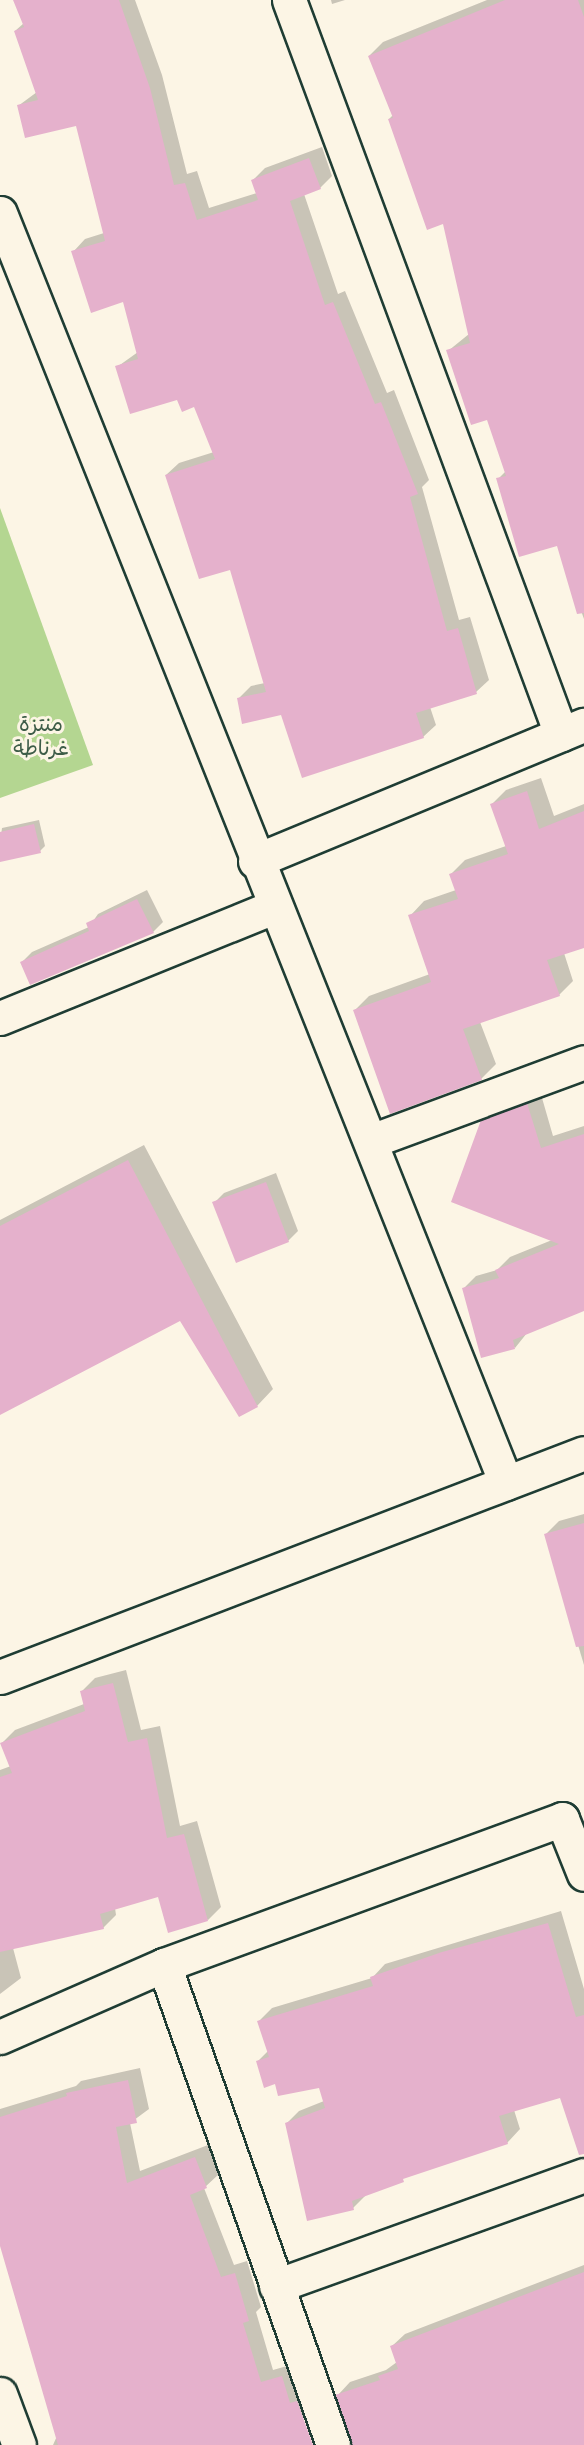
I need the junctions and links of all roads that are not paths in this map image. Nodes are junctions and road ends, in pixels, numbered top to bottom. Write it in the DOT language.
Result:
graph roads {
  1 [pos="289,0"];
  2 [pos="0,213"];
  3 [pos="573,730"];
  4 [pos="255,861"];
  5 [pos="274,907"];
  6 [pos="0,1018"];
  7 [pos="584,1062"];
  8 [pos="371,1141"];
  9 [pos="584,1453"];
  10 [pos="506,1483"];
  11 [pos="0,1677"];
  12 [pos="584,1874"];
  13 [pos="164,1965"];
  14 [pos="0,2037"];
  15 [pos="584,2175"];
  16 [pos="276,2286"];
  17 [pos="0,2394"];
  18 [pos="19,2445"];
  19 [pos="333,2445"];
  1 -- 3 [label="street"];
  2 -- 4 [label="street"];
  3 -- 4 [label="street"];
  4 -- 5 [label="street"];
  5 -- 6 [label="street"];
  5 -- 8 [label="street"];
  7 -- 8 [label="street"];
  8 -- 10 [label="street"];
  9 -- 10 [label="street"];
  10 -- 11 [label="street"];
  12 -- 13 [label="street"];
  13 -- 14 [label="street"];
  13 -- 16 [label="street"];
  15 -- 16 [label="street"];
  16 -- 19 [label="street"];
  17 -- 18 [label="street"];
}
